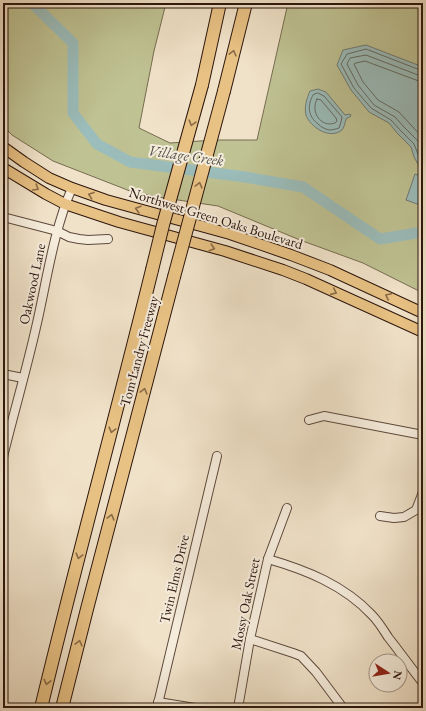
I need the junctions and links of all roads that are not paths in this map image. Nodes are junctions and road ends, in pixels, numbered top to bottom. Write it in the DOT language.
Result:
graph roads {
  1 [pos="220,3"];
  2 [pos="246,3"];
  3 [pos="3,147"];
  4 [pos="3,168"];
  5 [pos="72,188"];
  6 [pos="65,204"];
  7 [pos="3,217"];
  8 [pos="57,231"];
  9 [pos="108,238"];
  10 [pos="423,313"];
  11 [pos="423,332"];
  12 [pos="3,374"];
  13 [pos="23,378"];
  14 [pos="309,420"];
  15 [pos="423,435"];
  16 [pos="3,456"];
  17 [pos="217,456"];
  18 [pos="423,492"];
  19 [pos="287,508"];
  20 [pos="380,516"];
  21 [pos="268,559"];
  22 [pos="250,639"];
  23 [pos="423,683"];
  24 [pos="157,705"];
  25 [pos="41,708"];
  26 [pos="62,708"];
  27 [pos="195,708"];
  28 [pos="238,708"];
  29 [pos="343,708"];
  1 -- 25 [label="highway, Tom Landry Freeway, one-way, bridge"];
  26 -- 2 [label="highway, Tom Landry Freeway, one-way, bridge"];
  3 -- 5 [label="main road, Northwest Green Oaks Boulevard"];
  4 -- 6 [label="main road, Northwest Green Oaks Boulevard, one-way"];
  5 -- 6 [label="street, Oakwood Lane"];
  10 -- 5 [label="main road, Northwest Green Oaks Boulevard, one-way"];
  6 -- 8 [label="street, Oakwood Lane"];
  6 -- 11 [label="main road, Northwest Green Oaks Boulevard, one-way"];
  7 -- 8 [label="street"];
  8 -- 9 [label="street"];
  8 -- 13 [label="street, Oakwood Lane"];
  12 -- 13 [label="street"];
  13 -- 16 [label="street, Oakwood Lane"];
  14 -- 15 [label="street"];
  17 -- 24 [label="street, Twin Elms Drive"];
  18 -- 20 [label="street"];
  19 -- 21 [label="street, Mossy Oak Street"];
  21 -- 22 [label="street, Mossy Oak Street"];
  21 -- 23 [label="street"];
  22 -- 28 [label="street, Mossy Oak Street"];
  22 -- 29 [label="street"];
  24 -- 27 [label="street"];
}
